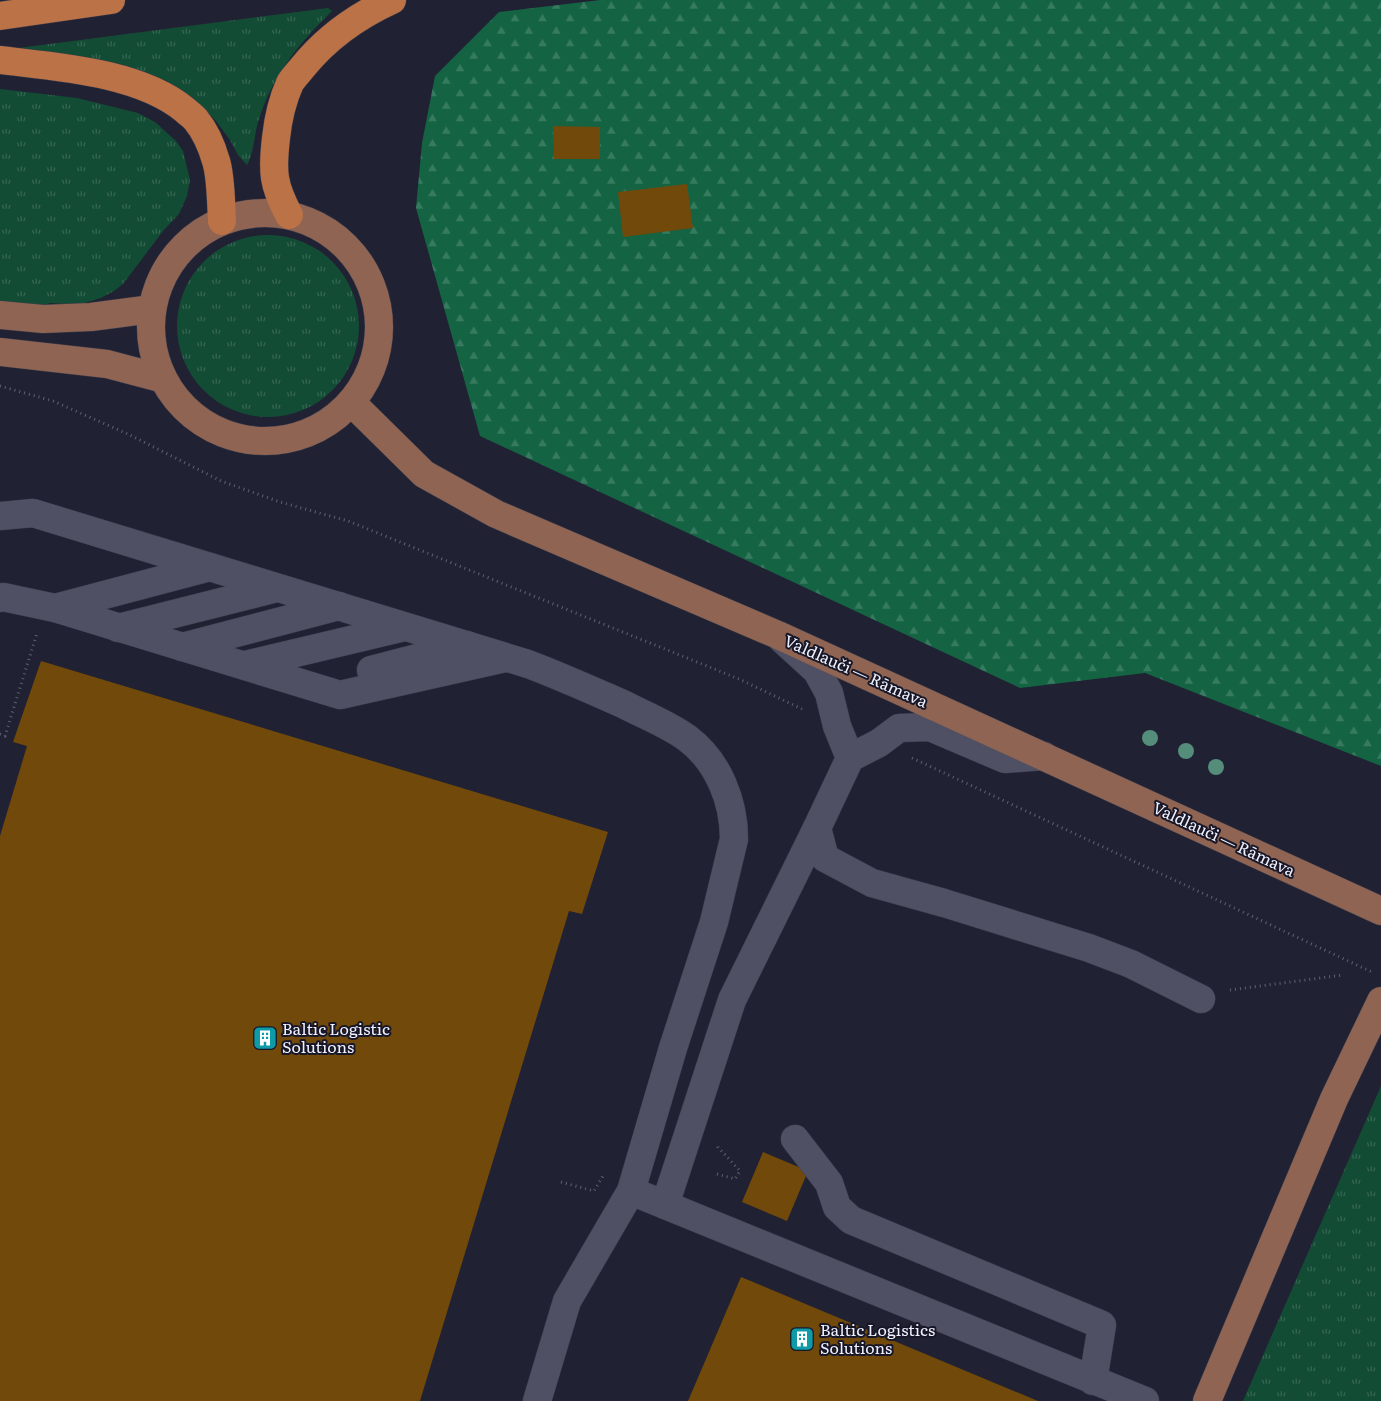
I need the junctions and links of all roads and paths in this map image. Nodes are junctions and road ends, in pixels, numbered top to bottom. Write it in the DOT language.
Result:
graph roads {
  1 [pos="111,0"];
  2 [pos="392,0"];
  3 [pos="0,16"];
  4 [pos="0,60"];
  5 [pos="288,215"];
  6 [pos="222,221"];
  7 [pos="152,309"];
  8 [pos="0,315"];
  9 [pos="0,352"];
  10 [pos="160,378"];
  11 [pos="0,386"];
  12 [pos="351,402"];
  13 [pos="0,516"];
  14 [pos="210,567"];
  15 [pos="242,577"];
  16 [pos="291,592"];
  17 [pos="0,598"];
  18 [pos="339,606"];
  19 [pos="47,617"];
  20 [pos="373,617"];
  21 [pos="87,618"];
  22 [pos="118,628"];
  23 [pos="418,630"];
  24 [pos="778,636"];
  25 [pos="153,638"];
  26 [pos="467,645"];
  27 [pos="182,647"];
  28 [pos="214,657"];
  29 [pos="507,657"];
  30 [pos="243,666"];
  31 [pos="279,677"];
  32 [pos="308,686"];
  33 [pos="837,726"];
  34 [pos="0,734"];
  35 [pos="879,743"];
  36 [pos="1044,756"];
  37 [pos="850,758"];
  38 [pos="817,828"];
  39 [pos="1381,910"];
  40 [pos="1343,975"];
  41 [pos="1381,976"];
  42 [pos="1202,999"];
  43 [pos="1381,1001"];
  44 [pos="795,1139"];
  45 [pos="740,1171"];
  46 [pos="607,1172"];
  47 [pos="717,1174"];
  48 [pos="561,1182"];
  49 [pos="631,1191"];
  50 [pos="666,1205"];
  51 [pos="1093,1380"];
  52 [pos="537,1401"];
  53 [pos="1145,1401"];
  54 [pos="1207,1401"];
  1 -- 3 [label="highway"];
  2 -- 5 [label="highway"];
  4 -- 6 [label="highway"];
  5 -- 6 [label="main road"];
  5 -- 12 [label="main road"];
  6 -- 7 [label="main road"];
  7 -- 8 [label="main road"];
  7 -- 10 [label="main road"];
  9 -- 10 [label="main road"];
  10 -- 12 [label="main road"];
  11 -- 33 [label="path"];
  12 -- 24 [label="main road, Valdlauči — Rāmava"];
  13 -- 14 [label="lane"];
  14 -- 15 [label="lane"];
  14 -- 19 [label="lane"];
  15 -- 16 [label="lane"];
  15 -- 21 [label="lane"];
  16 -- 18 [label="lane"];
  16 -- 22 [label="lane"];
  16 -- 25 [label="lane"];
  17 -- 19 [label="lane"];
  18 -- 20 [label="lane"];
  18 -- 27 [label="lane"];
  19 -- 21 [label="lane"];
  19 -- 34 [label="path"];
  20 -- 23 [label="lane"];
  20 -- 28 [label="lane"];
  21 -- 22 [label="lane"];
  22 -- 25 [label="lane"];
  23 -- 26 [label="lane"];
  23 -- 30 [label="lane"];
  23 -- 31 [label="lane"];
  24 -- 33 [label="lane"];
  24 -- 36 [label="main road, Valdlauči — Rāmava"];
  25 -- 27 [label="lane"];
  26 -- 29 [label="lane"];
  26 -- 32 [label="lane"];
  27 -- 28 [label="lane"];
  28 -- 30 [label="lane"];
  29 -- 32 [label="lane"];
  29 -- 49 [label="lane"];
  30 -- 31 [label="lane"];
  31 -- 32 [label="lane"];
  33 -- 37 [label="lane"];
  35 -- 36 [label="lane"];
  35 -- 37 [label="lane"];
  35 -- 41 [label="path"];
  36 -- 39 [label="main road, Valdlauči — Rāmava"];
  37 -- 38 [label="lane"];
  38 -- 42 [label="lane"];
  38 -- 50 [label="lane"];
  40 -- 42 [label="path"];
  43 -- 54 [label="main road"];
  44 -- 51 [label="lane"];
  45 -- 47 [label="path"];
  46 -- 48 [label="path"];
  49 -- 50 [label="lane"];
  49 -- 52 [label="lane"];
  50 -- 51 [label="lane"];
  51 -- 53 [label="lane"];
}
